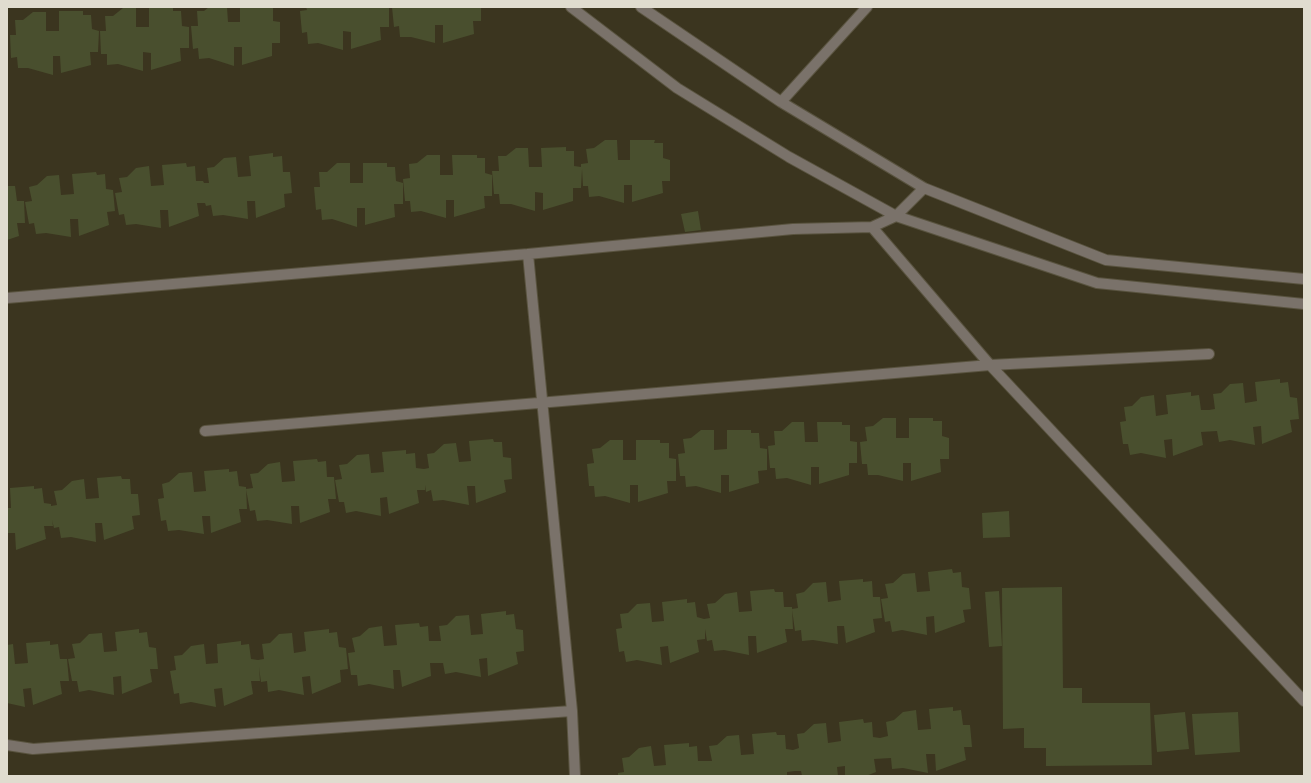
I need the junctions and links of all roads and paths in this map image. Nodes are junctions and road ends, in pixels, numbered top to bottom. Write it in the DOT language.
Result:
graph roads {
  1 [pos="571,7"];
  2 [pos="641,7"];
  3 [pos="867,7"];
  4 [pos="780,102"];
  5 [pos="924,188"];
  6 [pos="896,216"];
  7 [pos="872,227"];
  8 [pos="528,254"];
  9 [pos="1304,279"];
  10 [pos="7,298"];
  11 [pos="1304,304"];
  12 [pos="1208,354"];
  13 [pos="990,366"];
  14 [pos="544,402"];
  15 [pos="205,431"];
  16 [pos="1304,701"];
  17 [pos="572,711"];
  18 [pos="7,745"];
  19 [pos="575,776"];
  1 -- 6 [label="street"];
  2 -- 4 [label="street"];
  3 -- 4 [label="street"];
  4 -- 5 [label="street"];
  5 -- 6 [label="street"];
  5 -- 9 [label="street"];
  6 -- 7 [label="street"];
  6 -- 11 [label="street"];
  7 -- 8 [label="street"];
  7 -- 13 [label="street"];
  8 -- 10 [label="street"];
  8 -- 14 [label="street"];
  12 -- 13 [label="street"];
  13 -- 14 [label="street"];
  13 -- 16 [label="street"];
  14 -- 15 [label="street"];
  14 -- 17 [label="street"];
  17 -- 18 [label="street"];
  17 -- 19 [label="street"];
}
